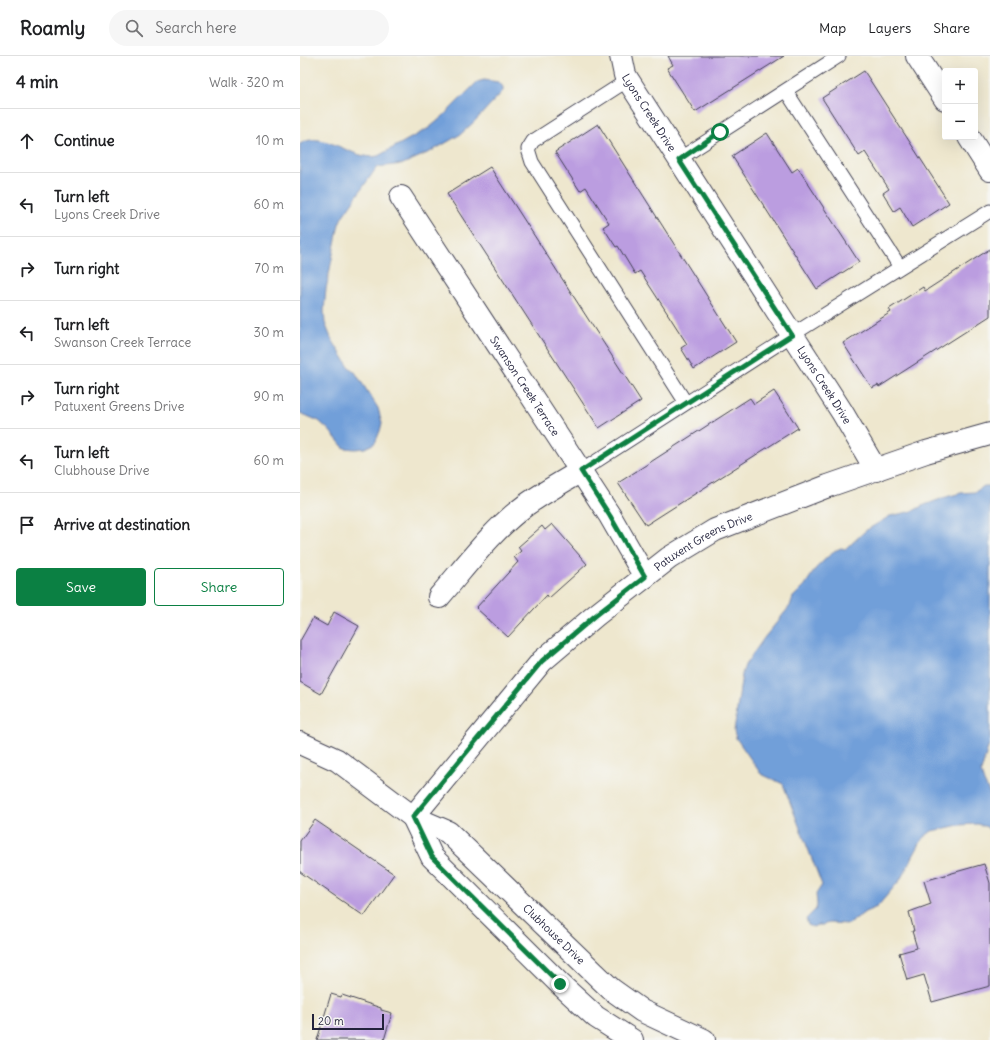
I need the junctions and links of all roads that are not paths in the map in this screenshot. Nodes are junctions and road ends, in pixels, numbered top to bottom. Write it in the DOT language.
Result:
graph roads {
  1 [pos="621,56"];
  2 [pos="839,56"];
  3 [pos="917,56"];
  4 [pos="628,80"];
  5 [pos="786,90"];
  6 [pos="942,94"];
  7 [pos="971,140"];
  8 [pos="679,160"];
  9 [pos="990,170"];
  10 [pos="400,197"];
  11 [pos="990,210"];
  12 [pos="900,267"];
  13 [pos="792,335"];
  14 [pos="686,403"];
  15 [pos="990,434"];
  16 [pos="876,470"];
  17 [pos="581,471"];
  18 [pos="645,577"];
  19 [pos="439,597"];
  20 [pos="300,743"];
  21 [pos="413,817"];
  22 [pos="632,1040"];
  23 [pos="704,1040"];
  1 -- 4 [label="street, Lyons Creek Drive"];
  2 -- 5 [label="lane"];
  3 -- 6 [label="street"];
  4 -- 8 [label="street, Lyons Creek Drive"];
  4 -- 14 [label="lane"];
  5 -- 8 [label="lane"];
  5 -- 12 [label="lane"];
  7 -- 9 [label="street"];
  8 -- 13 [label="street, Lyons Creek Drive"];
  10 -- 17 [label="street, Swanson Creek Terrace"];
  11 -- 12 [label="lane"];
  12 -- 13 [label="lane"];
  13 -- 14 [label="lane"];
  13 -- 16 [label="street, Lyons Creek Drive"];
  14 -- 17 [label="lane"];
  15 -- 16 [label="street, Patuxent Greens Drive"];
  16 -- 18 [label="street, Patuxent Greens Drive"];
  17 -- 18 [label="street, Swanson Creek Terrace"];
  17 -- 19 [label="street"];
  18 -- 21 [label="street, Patuxent Greens Drive"];
  20 -- 21 [label="street, Clubhouse Drive"];
  21 -- 22 [label="street, Clubhouse Drive"];
  21 -- 23 [label="street, Clubhouse Drive"];
}
